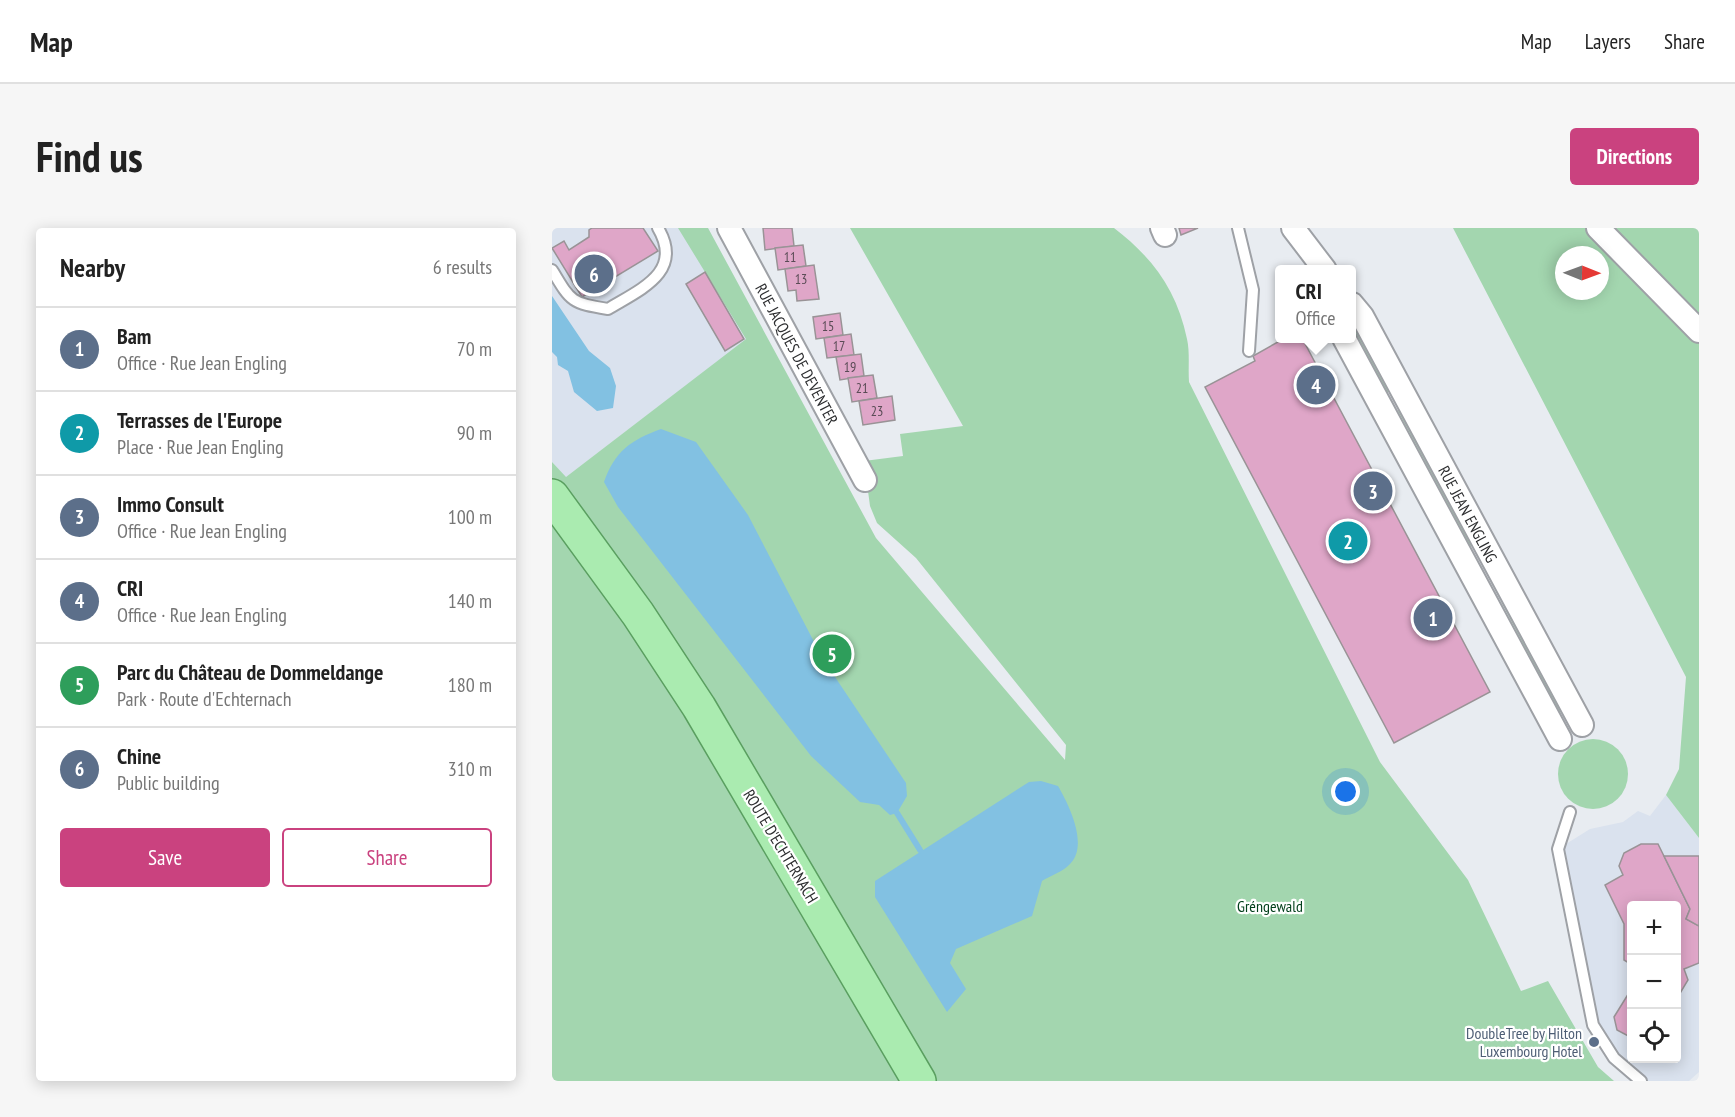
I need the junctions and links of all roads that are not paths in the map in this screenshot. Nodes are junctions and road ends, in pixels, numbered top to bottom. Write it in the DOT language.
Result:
graph roads {
  1 [pos="658,228"];
  2 [pos="729,228"];
  3 [pos="1238,228"];
  4 [pos="1292,228"];
  5 [pos="1598,228"];
  6 [pos="1309,265"];
  7 [pos="1321,265"];
  8 [pos="552,270"];
  9 [pos="1356,309"];
  10 [pos="1699,331"];
  11 [pos="1346,343"];
  12 [pos="1249,351"];
  13 [pos="865,480"];
  14 [pos="552,496"];
  15 [pos="1582,725"];
  16 [pos="1560,739"];
  17 [pos="1570,812"];
  18 [pos="919,1081"];
  19 [pos="1641,1081"];
  1 -- 8 [label="lane"];
  2 -- 13 [label="street, RUE JACQUES DE DEVENTER"];
  3 -- 12 [label="lane"];
  4 -- 6 [label="street"];
  4 -- 7 [label="street"];
  5 -- 10 [label="street"];
  9 -- 15 [label="street, RUE JEAN ENGLING"];
  11 -- 16 [label="street, RUE JEAN ENGLING"];
  14 -- 18 [label="main road, ROUTE D'ECHTERNACH"];
  17 -- 19 [label="lane"];
}
